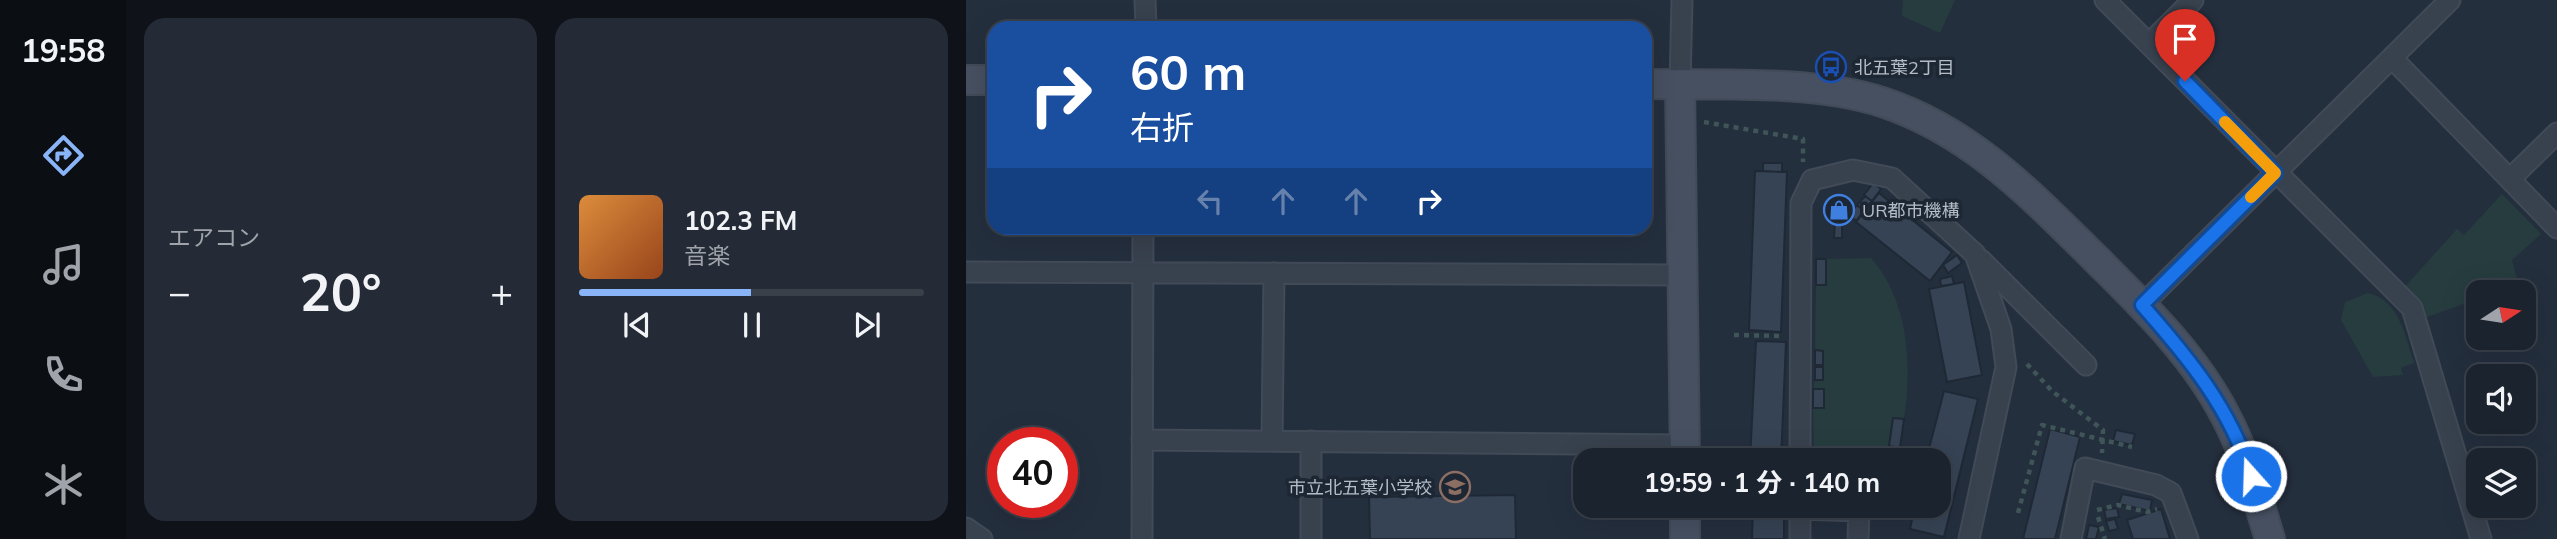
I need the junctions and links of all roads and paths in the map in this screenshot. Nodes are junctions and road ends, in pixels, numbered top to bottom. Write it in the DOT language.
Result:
graph roads {
  1 [pos="1146,0"];
  2 [pos="1682,0"];
  3 [pos="2105,0"];
  4 [pos="2193,0"];
  5 [pos="2449,0"];
  6 [pos="1146,21"];
  7 [pos="2149,44"];
  8 [pos="2392,58"];
  9 [pos="966,80"];
  10 [pos="987,80"];
  11 [pos="1652,84"];
  12 [pos="1680,84"];
  13 [pos="1693,120"];
  14 [pos="2557,132"];
  15 [pos="1803,164"];
  16 [pos="2275,173"];
  17 [pos="2510,179"];
  18 [pos="2557,228"];
  19 [pos="1143,235"];
  20 [pos="1975,254"];
  21 [pos="966,272"];
  22 [pos="1142,273"];
  23 [pos="1273,273"];
  24 [pos="1683,275"];
  25 [pos="2142,305"];
  26 [pos="1734,335"];
  27 [pos="1801,336"];
  28 [pos="2002,337"];
  29 [pos="2086,365"];
  30 [pos="1142,440"];
  31 [pos="2104,440"];
  32 [pos="1272,441"];
  33 [pos="1311,441"];
  34 [pos="2132,446"];
  35 [pos="1685,448"];
  36 [pos="1800,448"];
  37 [pos="1573,449"];
  38 [pos="2099,471"];
  39 [pos="2162,507"];
  40 [pos="2094,511"];
  41 [pos="2018,513"];
  42 [pos="1685,518"];
  43 [pos="1800,518"];
  44 [pos="1860,518"];
  45 [pos="966,528"];
  46 [pos="982,539"];
  47 [pos="1142,539"];
  48 [pos="1311,539"];
  49 [pos="1685,539"];
  50 [pos="1800,539"];
  51 [pos="1858,539"];
  52 [pos="1969,539"];
  53 [pos="2071,539"];
  54 [pos="2188,539"];
  55 [pos="2270,539"];
  56 [pos="2482,539"];
  1 -- 6 [label="street"];
  2 -- 12 [label="street"];
  3 -- 7 [label="street"];
  4 -- 7 [label="street"];
  5 -- 8 [label="street"];
  7 -- 16 [label="street"];
  8 -- 16 [label="street"];
  8 -- 17 [label="street"];
  9 -- 10 [label="street"];
  11 -- 12 [label="street"];
  12 -- 24 [label="street"];
  12 -- 25 [label="street"];
  13 -- 15 [label="path"];
  14 -- 17 [label="street"];
  16 -- 25 [label="street"];
  16 -- 56 [label="street"];
  17 -- 18 [label="street"];
  19 -- 22 [label="street"];
  20 -- 27 [label="street"];
  20 -- 28 [label="street"];
  20 -- 29 [label="street"];
  21 -- 22 [label="street"];
  22 -- 23 [label="street"];
  22 -- 30 [label="street"];
  23 -- 24 [label="street"];
  23 -- 32 [label="street"];
  24 -- 35 [label="street"];
  25 -- 55 [label="street"];
  26 -- 27 [label="path"];
  27 -- 36 [label="street"];
  28 -- 31 [label="path"];
  28 -- 52 [label="street"];
  30 -- 32 [label="street"];
  30 -- 47 [label="street"];
  31 -- 34 [label="path"];
  31 -- 38 [label="path"];
  31 -- 41 [label="path"];
  32 -- 33 [label="street"];
  33 -- 37 [label="street"];
  33 -- 48 [label="street"];
  38 -- 53 [label="street"];
  38 -- 54 [label="street"];
  39 -- 40 [label="path"];
  42 -- 49 [label="street"];
  43 -- 50 [label="street"];
  44 -- 51 [label="street"];
  45 -- 46 [label="street"];
}
